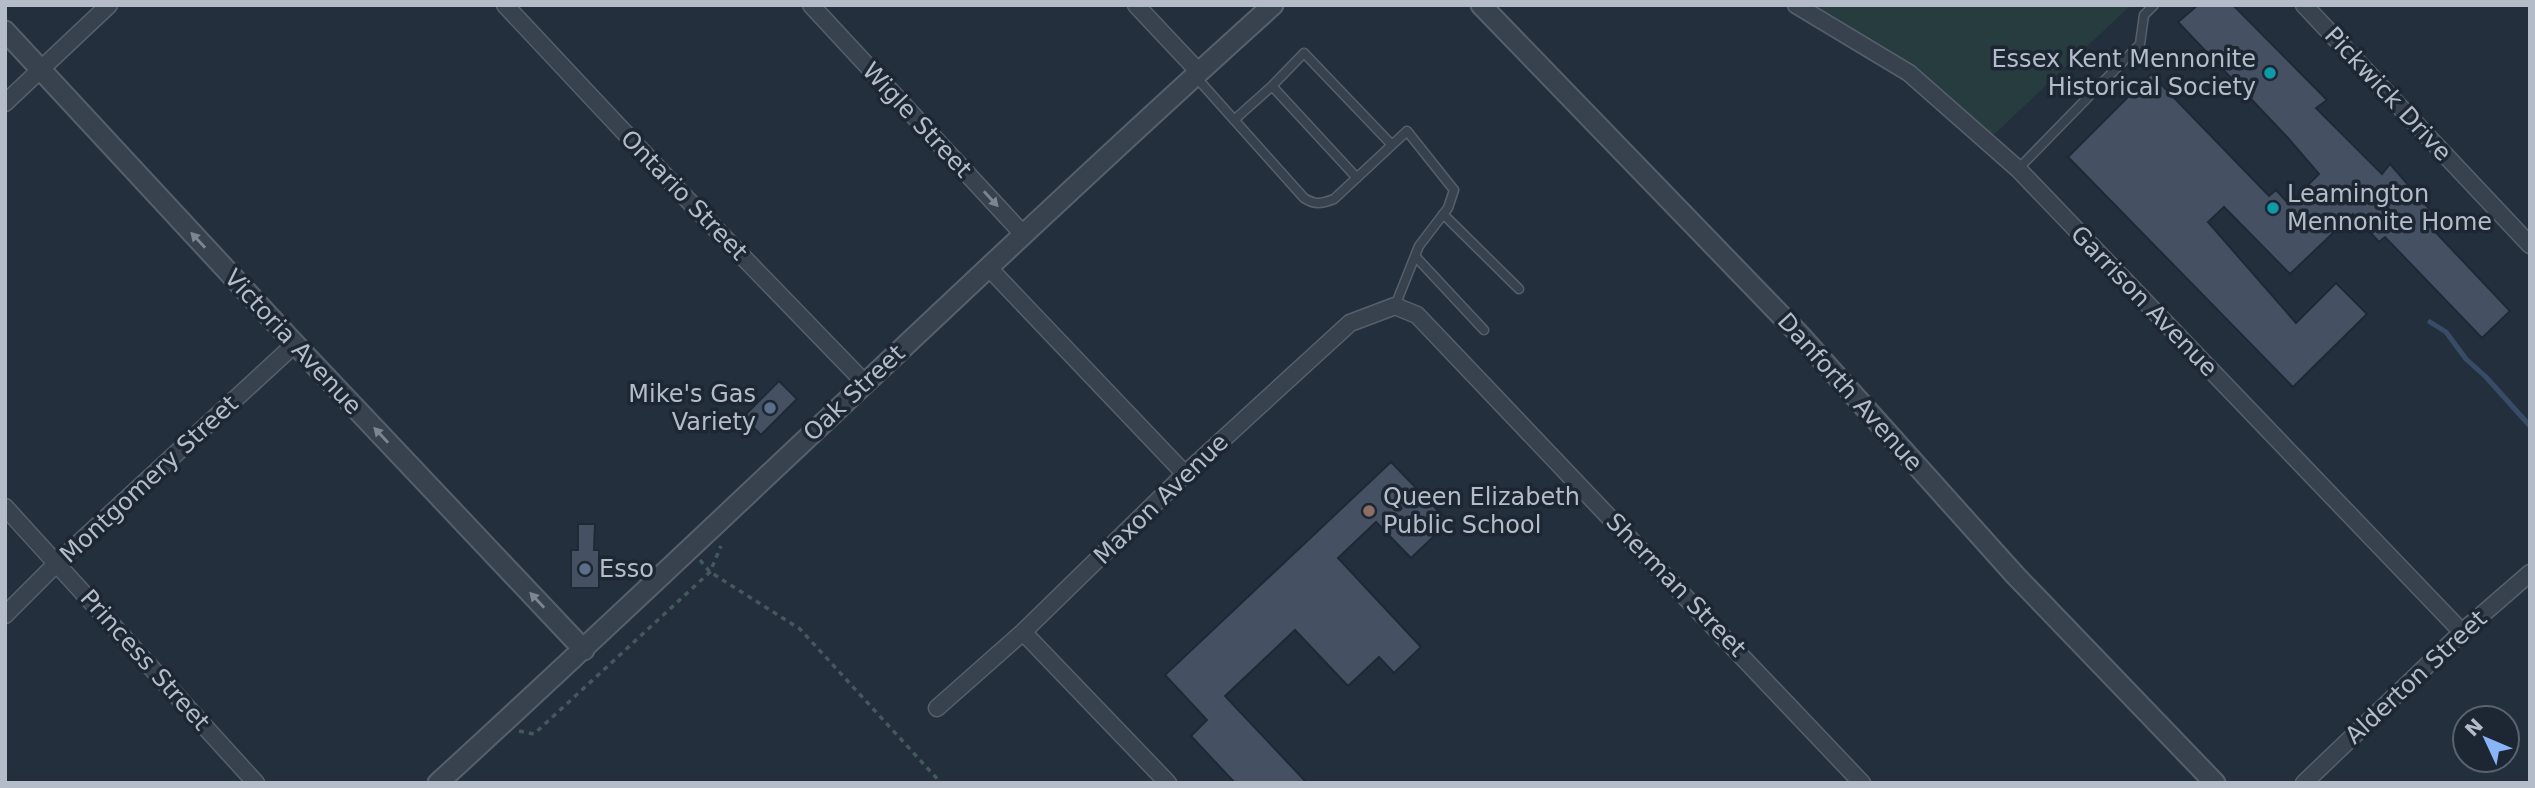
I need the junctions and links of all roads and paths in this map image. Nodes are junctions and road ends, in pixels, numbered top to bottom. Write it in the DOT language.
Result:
graph roads {
  1 [pos="109,5"];
  2 [pos="505,5"];
  3 [pos="811,5"];
  4 [pos="1136,5"];
  5 [pos="1273,5"];
  6 [pos="1480,5"];
  7 [pos="1796,5"];
  8 [pos="2154,5"];
  9 [pos="2304,5"];
  10 [pos="5,31"];
  11 [pos="41,69"];
  12 [pos="1197,74"];
  13 [pos="1272,86"];
  14 [pos="5,103"];
  15 [pos="1234,120"];
  16 [pos="1392,145"];
  17 [pos="2018,169"];
  18 [pos="1357,178"];
  19 [pos="1443,214"];
  20 [pos="1023,234"];
  21 [pos="2530,245"];
  22 [pos="1415,256"];
  23 [pos="988,267"];
  24 [pos="1520,289"];
  25 [pos="1395,306"];
  26 [pos="1484,331"];
  27 [pos="295,344"];
  28 [pos="865,383"];
  29 [pos="1185,474"];
  30 [pos="5,508"];
  31 [pos="690,548"];
  32 [pos="57,563"];
  33 [pos="710,572"];
  34 [pos="2530,573"];
  35 [pos="5,615"];
  36 [pos="1023,632"];
  37 [pos="2462,632"];
  38 [pos="584,650"];
  39 [pos="937,708"];
  40 [pos="498,728"];
  41 [pos="256,783"];
  42 [pos="438,783"];
  43 [pos="941,783"];
  44 [pos="1168,783"];
  45 [pos="1863,783"];
  46 [pos="2215,783"];
  47 [pos="2304,783"];
  1 -- 11 [label="street"];
  2 -- 28 [label="street, Ontario Street"];
  3 -- 20 [label="street, Wigle Street, one-way"];
  4 -- 12 [label="street"];
  5 -- 12 [label="street, Oak Street"];
  6 -- 46 [label="street, Danforth Avenue"];
  7 -- 17 [label="street, Garrison Avenue"];
  8 -- 17 [label="lane"];
  9 -- 21 [label="street, Pickwick Drive"];
  10 -- 11 [label="street, Victoria Avenue"];
  11 -- 14 [label="street"];
  27 -- 11 [label="street, Victoria Avenue, one-way"];
  12 -- 15 [label="lane"];
  12 -- 20 [label="street, Oak Street"];
  13 -- 15 [label="lane"];
  13 -- 16 [label="lane"];
  13 -- 18 [label="lane"];
  15 -- 18 [label="lane"];
  16 -- 18 [label="lane"];
  16 -- 19 [label="lane"];
  17 -- 37 [label="street, Garrison Avenue"];
  19 -- 22 [label="lane"];
  19 -- 24 [label="lane"];
  20 -- 23 [label="street, Oak Street"];
  22 -- 25 [label="lane"];
  22 -- 26 [label="lane"];
  23 -- 28 [label="street, Oak Street"];
  23 -- 29 [label="street"];
  25 -- 29 [label="street, Maxon Avenue"];
  25 -- 45 [label="street, Sherman Street"];
  27 -- 32 [label="street, Montgomery Street"];
  38 -- 27 [label="street, Victoria Avenue, one-way"];
  28 -- 31 [label="street, Oak Street"];
  29 -- 36 [label="street, Maxon Avenue"];
  30 -- 32 [label="street, Princess Street"];
  31 -- 33 [label="path"];
  31 -- 38 [label="street, Oak Street"];
  32 -- 35 [label="street, Montgomery Street"];
  32 -- 41 [label="street, Princess Street"];
  33 -- 40 [label="path"];
  33 -- 43 [label="path"];
  34 -- 37 [label="street, Alderton Street"];
  36 -- 39 [label="street, Maxon Avenue"];
  36 -- 44 [label="street"];
  37 -- 47 [label="street, Alderton Street"];
  38 -- 40 [label="street, Oak Street"];
  40 -- 42 [label="street, Oak Street"];
}
